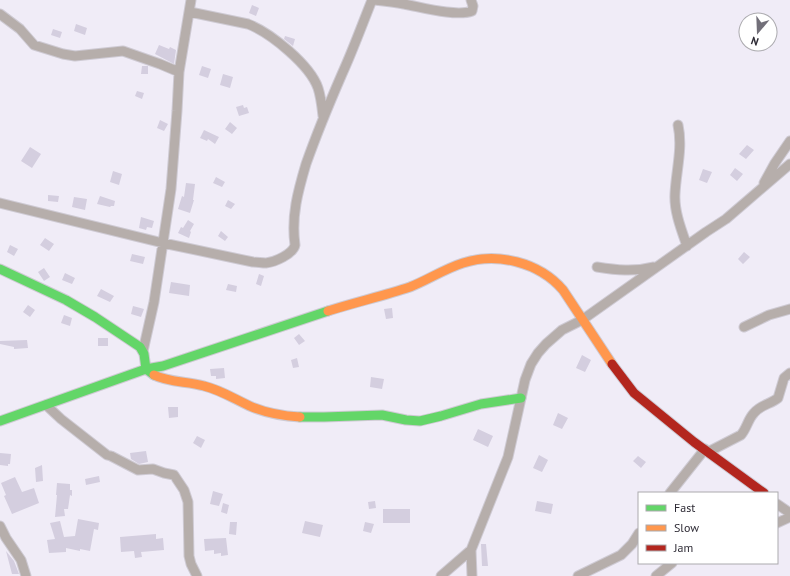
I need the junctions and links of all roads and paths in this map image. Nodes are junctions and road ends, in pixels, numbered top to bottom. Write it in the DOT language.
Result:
graph roads {
  1 [pos="191,0"];
  2 [pos="372,0"];
  3 [pos="471,0"];
  4 [pos="190,12"];
  5 [pos="0,14"];
  6 [pos="179,72"];
  7 [pos="323,118"];
  8 [pos="678,125"];
  9 [pos="790,141"];
  10 [pos="790,164"];
  11 [pos="763,186"];
  12 [pos="0,203"];
  13 [pos="163,243"];
  14 [pos="687,246"];
  15 [pos="658,266"];
  16 [pos="597,267"];
  17 [pos="0,269"];
  18 [pos="790,309"];
  19 [pos="582,320"];
  20 [pos="744,326"];
  21 [pos="143,350"];
  22 [pos="146,369"];
  23 [pos="790,373"];
  24 [pos="521,398"];
  25 [pos="46,405"];
  26 [pos="0,421"];
  27 [pos="706,450"];
  28 [pos="671,492"];
  29 [pos="763,492"];
  30 [pos="778,505"];
  31 [pos="790,513"];
  32 [pos="790,517"];
  33 [pos="778,523"];
  34 [pos="0,526"];
  35 [pos="638,535"];
  36 [pos="471,550"];
  37 [pos="671,564"];
  38 [pos="26,576"];
  39 [pos="197,576"];
  40 [pos="441,576"];
  41 [pos="472,576"];
  42 [pos="578,576"];
  43 [pos="656,576"];
  1 -- 4 [label="street"];
  2 -- 3 [label="street"];
  2 -- 7 [label="street"];
  4 -- 6 [label="street"];
  4 -- 7 [label="street"];
  5 -- 6 [label="street"];
  6 -- 13 [label="street"];
  7 -- 13 [label="street"];
  8 -- 14 [label="street"];
  9 -- 11 [label="street"];
  10 -- 11 [label="street"];
  11 -- 14 [label="street"];
  12 -- 13 [label="street"];
  13 -- 21 [label="street"];
  14 -- 15 [label="street"];
  15 -- 16 [label="street"];
  15 -- 19 [label="street"];
  17 -- 21 [label="street"];
  18 -- 20 [label="street"];
  19 -- 22 [label="street"];
  19 -- 24 [label="street"];
  19 -- 27 [label="street"];
  21 -- 22 [label="street"];
  22 -- 24 [label="street"];
  22 -- 25 [label="street"];
  23 -- 27 [label="street"];
  24 -- 36 [label="street"];
  25 -- 26 [label="street"];
  25 -- 39 [label="street"];
  27 -- 28 [label="street"];
  27 -- 29 [label="street"];
  30 -- 31 [label="street"];
  32 -- 33 [label="street"];
  34 -- 38 [label="street"];
  35 -- 42 [label="street"];
  36 -- 40 [label="street"];
  36 -- 41 [label="street"];
  37 -- 43 [label="street"];
}
